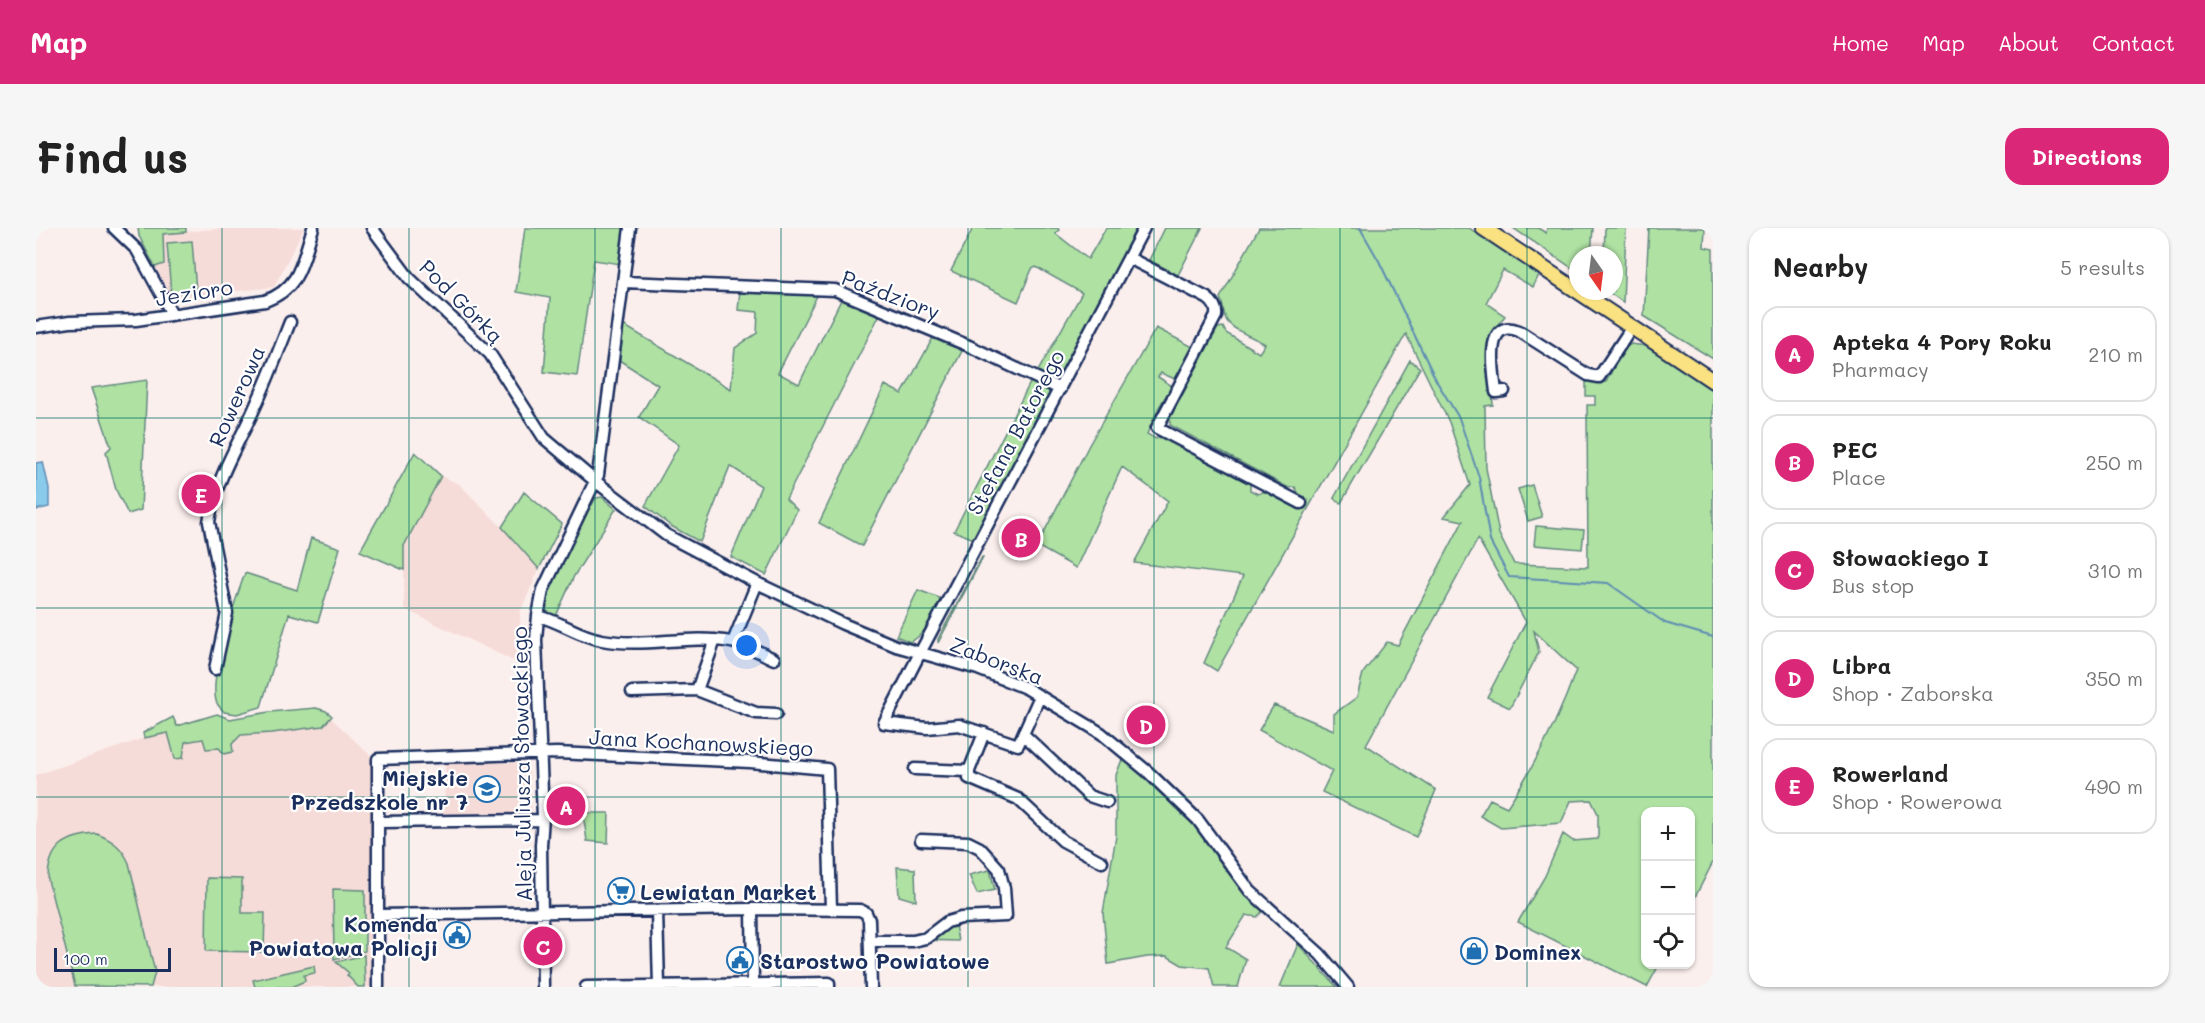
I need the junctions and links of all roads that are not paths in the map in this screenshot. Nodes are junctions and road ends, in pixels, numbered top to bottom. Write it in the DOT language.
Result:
graph roads {
  1 [pos="114,228"];
  2 [pos="313,228"];
  3 [pos="372,228"];
  4 [pos="630,228"];
  5 [pos="1144,228"];
  6 [pos="1484,228"];
  7 [pos="1129,258"];
  8 [pos="623,282"];
  9 [pos="172,314"];
  10 [pos="290,321"];
  11 [pos="36,327"];
  12 [pos="1632,327"];
  13 [pos="1713,381"];
  14 [pos="1060,389"];
  15 [pos="1503,392"];
  16 [pos="595,481"];
  17 [pos="1296,497"];
  18 [pos="757,583"];
  19 [pos="538,616"];
  20 [pos="715,640"];
  21 [pos="733,642"];
  22 [pos="920,653"];
  23 [pos="774,659"];
  24 [pos="215,669"];
  25 [pos="697,690"];
  26 [pos="632,692"];
  27 [pos="1040,696"];
  28 [pos="776,714"];
  29 [pos="984,733"];
  30 [pos="1023,734"];
  31 [pos="541,753"];
  32 [pos="915,769"];
  33 [pos="969,771"];
  34 [pos="1107,802"];
  35 [pos="543,820"];
  36 [pos="379,822"];
  37 [pos="921,840"];
  38 [pos="1102,862"];
  39 [pos="752,909"];
  40 [pos="831,909"];
  41 [pos="657,911"];
  42 [pos="542,912"];
  43 [pos="379,915"];
  44 [pos="870,941"];
  45 [pos="755,985"];
  46 [pos="659,986"];
  47 [pos="378,987"];
  48 [pos="543,987"];
  49 [pos="586,987"];
  50 [pos="652,987"];
  51 [pos="829,987"];
  52 [pos="871,987"];
  53 [pos="1348,987"];
  1 -- 9 [label="street"];
  2 -- 9 [label="street, Jezioro"];
  3 -- 16 [label="street, Pod Górką"];
  4 -- 8 [label="street"];
  5 -- 7 [label="street, Stefana Batorego"];
  6 -- 12 [label="main road"];
  7 -- 14 [label="street, Stefana Batorego"];
  7 -- 17 [label="street"];
  8 -- 14 [label="street, Paździory"];
  8 -- 16 [label="street"];
  9 -- 11 [label="street, Jezioro"];
  10 -- 24 [label="street, Rowerowa"];
  12 -- 13 [label="main road"];
  12 -- 15 [label="street"];
  14 -- 22 [label="street, Stefana Batorego"];
  16 -- 18 [label="street, Zaborska"];
  16 -- 19 [label="street, Aleja Juliusza Słowackiego"];
  18 -- 21 [label="street"];
  18 -- 22 [label="street, Zaborska"];
  19 -- 20 [label="street"];
  19 -- 31 [label="street, Aleja Juliusza Słowackiego"];
  20 -- 21 [label="street"];
  20 -- 25 [label="street"];
  21 -- 23 [label="street"];
  22 -- 27 [label="street, Zaborska"];
  22 -- 29 [label="street, Stefana Batorego"];
  25 -- 26 [label="street"];
  25 -- 28 [label="street"];
  27 -- 30 [label="street"];
  27 -- 53 [label="street, Zaborska"];
  29 -- 30 [label="street"];
  29 -- 33 [label="street"];
  30 -- 34 [label="street"];
  31 -- 35 [label="street, Aleja Juliusza Słowackiego"];
  31 -- 36 [label="street"];
  31 -- 40 [label="street, Jana Kochanowskiego"];
  32 -- 33 [label="street"];
  33 -- 38 [label="street"];
  35 -- 36 [label="street"];
  35 -- 42 [label="street, Aleja Juliusza Słowackiego"];
  36 -- 43 [label="street"];
  37 -- 44 [label="street"];
  39 -- 40 [label="street"];
  39 -- 41 [label="street"];
  39 -- 45 [label="street"];
  40 -- 44 [label="street"];
  41 -- 42 [label="street"];
  41 -- 46 [label="street"];
  42 -- 43 [label="street"];
  42 -- 48 [label="street, Aleja Juliusza Słowackiego"];
  43 -- 47 [label="street"];
  44 -- 52 [label="street"];
  45 -- 46 [label="street"];
  45 -- 51 [label="street"];
  46 -- 50 [label="street"];
  49 -- 50 [label="street"];
}
